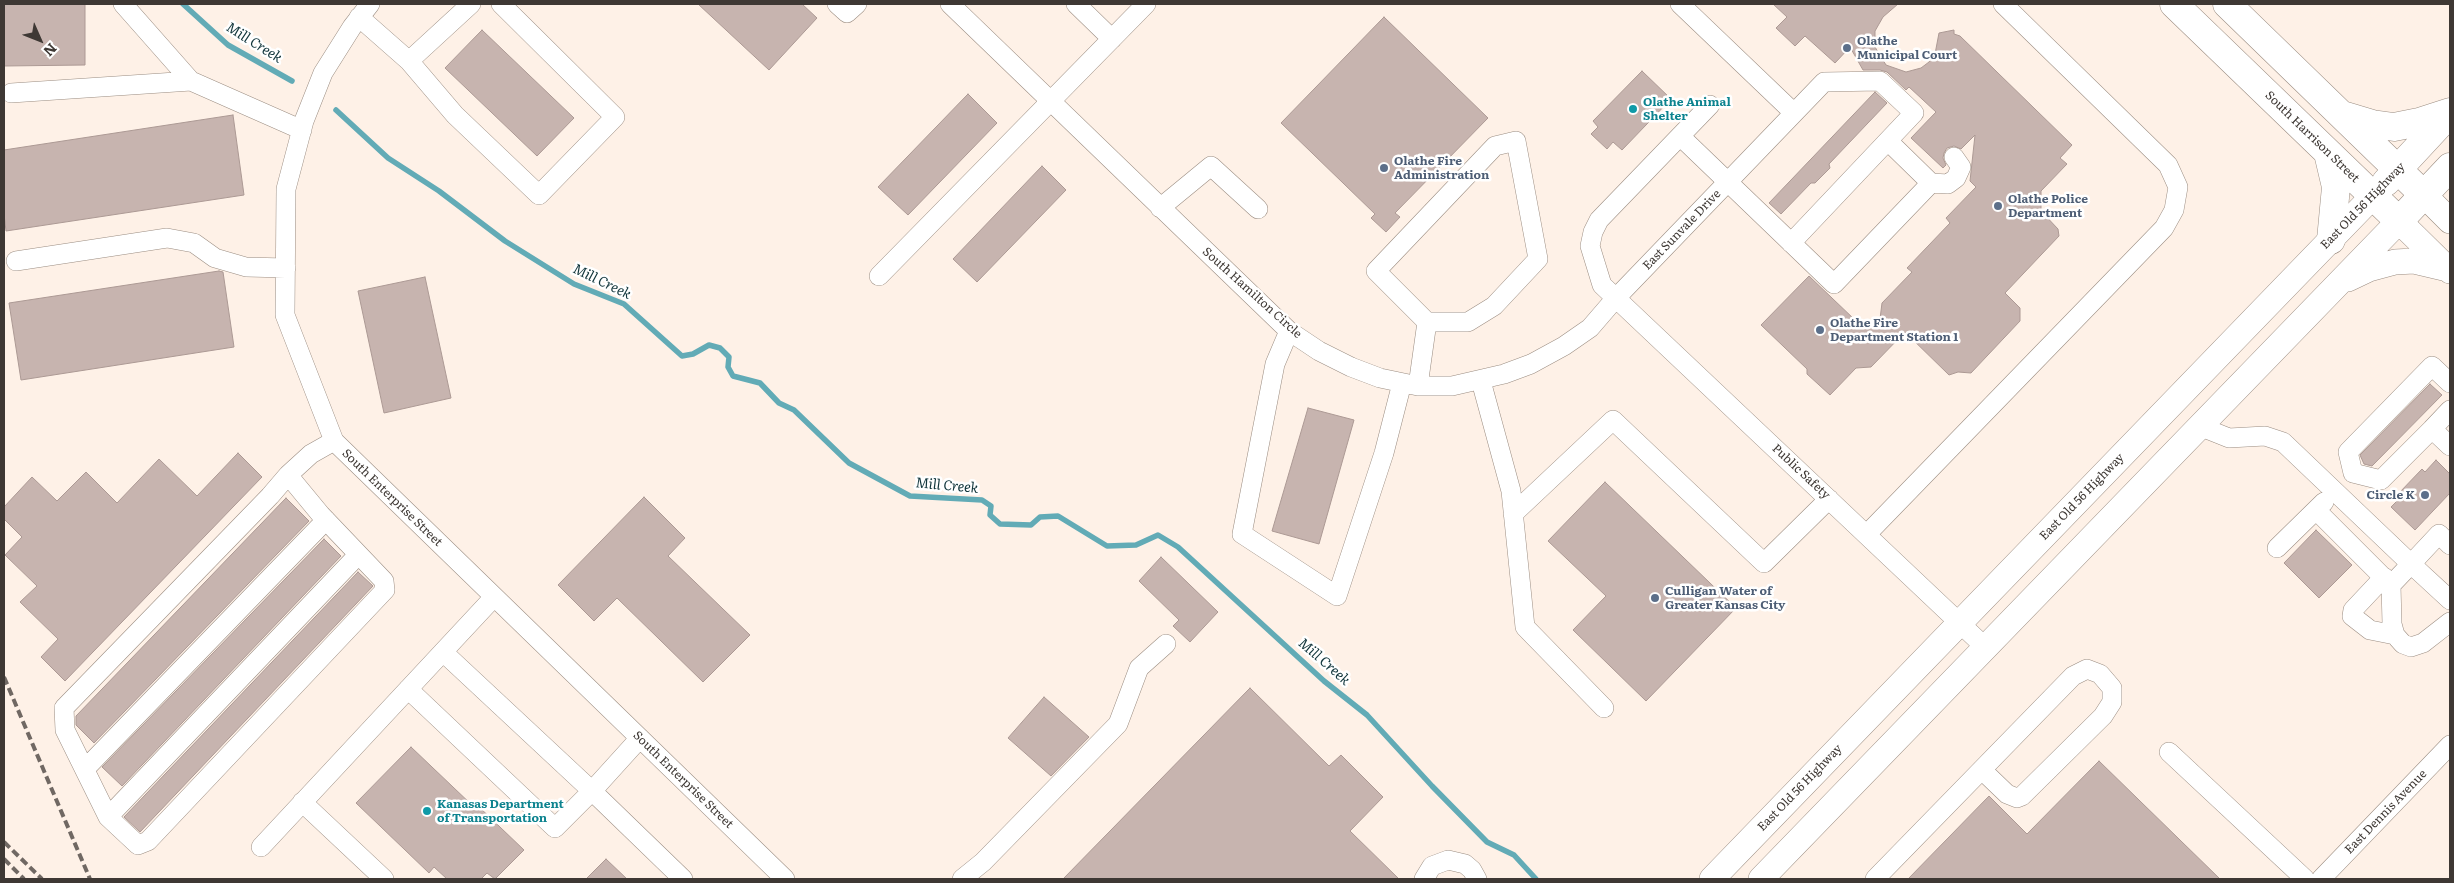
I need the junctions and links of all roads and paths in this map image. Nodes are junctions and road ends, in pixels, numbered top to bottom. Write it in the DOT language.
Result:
graph roads {
  1 [pos="123,4"];
  2 [pos="470,4"];
  3 [pos="501,4"];
  4 [pos="837,4"];
  5 [pos="857,4"];
  6 [pos="950,4"];
  7 [pos="1076,4"];
  8 [pos="1146,4"];
  9 [pos="1680,4"];
  10 [pos="2003,4"];
  11 [pos="2174,4"];
  12 [pos="2227,4"];
  13 [pos="365,11"];
  14 [pos="1112,39"];
  15 [pos="409,61"];
  16 [pos="191,81"];
  17 [pos="11,93"];
  18 [pos="1050,102"];
  19 [pos="1710,105"];
  20 [pos="1794,113"];
  21 [pos="2450,113"];
  22 [pos="2341,115"];
  23 [pos="302,130"];
  24 [pos="1680,136"];
  25 [pos="1888,141"];
  26 [pos="2328,153"];
  27 [pos="1954,157"];
  28 [pos="2450,167"];
  29 [pos="2398,170"];
  30 [pos="1728,182"];
  31 [pos="1931,183"];
  32 [pos="2424,195"];
  33 [pos="2373,196"];
  34 [pos="1160,208"];
  35 [pos="1258,209"];
  36 [pos="2399,221"];
  37 [pos="2450,221"];
  38 [pos="2331,240"];
  39 [pos="1791,243"];
  40 [pos="16,261"];
  41 [pos="286,268"];
  42 [pos="2449,270"];
  43 [pos="880,276"];
  44 [pos="2337,284"];
  45 [pos="1615,299"];
  46 [pos="1427,322"];
  47 [pos="1289,331"];
  48 [pos="1481,381"];
  49 [pos="2450,382"];
  50 [pos="1410,385"];
  51 [pos="2450,410"];
  52 [pos="2199,426"];
  53 [pos="2432,429"];
  54 [pos="334,441"];
  55 [pos="2450,446"];
  56 [pos="2353,472"];
  57 [pos="288,475"];
  58 [pos="2334,492"];
  59 [pos="1829,498"];
  60 [pos="2316,510"];
  61 [pos="1513,514"];
  62 [pos="326,520"];
  63 [pos="1867,534"];
  64 [pos="2447,534"];
  65 [pos="2277,548"];
  66 [pos="358,554"];
  67 [pos="2411,564"];
  68 [pos="2387,581"];
  69 [pos="494,597"];
  70 [pos="2450,600"];
  71 [pos="2450,622"];
  72 [pos="1960,623"];
  73 [pos="2394,635"];
  74 [pos="1166,644"];
  75 [pos="1985,647"];
  76 [pos="443,652"];
  77 [pos="408,689"];
  78 [pos="1604,708"];
  79 [pos="640,738"];
  80 [pos="2450,745"];
  81 [pos="2169,752"];
  82 [pos="85,769"];
  83 [pos="1982,770"];
  84 [pos="592,791"];
  85 [pos="302,802"];
  86 [pos="108,817"];
  87 [pos="261,847"];
  88 [pos="384,879"];
  89 [pos="683,879"];
  90 [pos="786,879"];
  91 [pos="962,879"];
  92 [pos="1424,879"];
  93 [pos="1477,879"];
  94 [pos="1712,879"];
  95 [pos="1761,879"];
  96 [pos="1875,879"];
  97 [pos="2305,879"];
  98 [pos="2321,879"];
  1 -- 16 [label="street"];
  2 -- 15 [label="street"];
  3 -- 15 [label="street"];
  4 -- 5 [label="street"];
  6 -- 18 [label="street, South Hamilton Circle"];
  7 -- 14 [label="street"];
  8 -- 14 [label="street"];
  9 -- 20 [label="street"];
  10 -- 63 [label="street"];
  11 -- 26 [label="highway, South Harrison Street"];
  12 -- 22 [label="highway"];
  13 -- 15 [label="street"];
  13 -- 23 [label="street, South Enterprise Street"];
  14 -- 18 [label="street"];
  16 -- 17 [label="street"];
  16 -- 23 [label="street"];
  18 -- 34 [label="street, South Hamilton Circle"];
  18 -- 43 [label="street"];
  19 -- 24 [label="street, Public Safety"];
  20 -- 25 [label="street, East Sunvale Drive"];
  20 -- 30 [label="street, East Sunvale Drive"];
  21 -- 22 [label="highway"];
  21 -- 29 [label="highway, East Old 56 Highway"];
  22 -- 29 [label="highway"];
  23 -- 41 [label="street, South Enterprise Street"];
  24 -- 30 [label="street"];
  24 -- 45 [label="street, Public Safety"];
  25 -- 31 [label="street"];
  25 -- 39 [label="street"];
  26 -- 33 [label="highway, South Harrison Street"];
  26 -- 38 [label="highway"];
  27 -- 31 [label="street"];
  28 -- 32 [label="highway"];
  29 -- 32 [label="highway"];
  29 -- 33 [label="highway, East Old 56 Highway"];
  30 -- 39 [label="street"];
  30 -- 45 [label="street, East Sunvale Drive"];
  31 -- 39 [label="street"];
  32 -- 36 [label="highway"];
  32 -- 37 [label="main road"];
  33 -- 36 [label="highway, South Harrison Street"];
  33 -- 38 [label="main road, East Old 56 Highway"];
  34 -- 35 [label="street"];
  34 -- 47 [label="street, South Hamilton Circle"];
  36 -- 42 [label="main road, South Harrison Street"];
  36 -- 44 [label="main road"];
  38 -- 72 [label="main road, East Old 56 Highway"];
  40 -- 41 [label="street"];
  41 -- 54 [label="street, South Enterprise Street"];
  42 -- 44 [label="main road"];
  44 -- 52 [label="main road"];
  45 -- 48 [label="street, South Hamilton Circle"];
  45 -- 59 [label="street, Public Safety"];
  46 -- 46 [label="street"];
  46 -- 50 [label="street"];
  47 -- 50 [label="street, South Hamilton Circle"];
  47 -- 50 [label="street"];
  48 -- 50 [label="street, South Hamilton Circle"];
  48 -- 61 [label="street"];
  49 -- 56 [label="street"];
  51 -- 53 [label="street"];
  52 -- 58 [label="street"];
  52 -- 75 [label="main road"];
  53 -- 55 [label="street"];
  53 -- 56 [label="street"];
  54 -- 57 [label="street"];
  54 -- 69 [label="street, South Enterprise Street"];
  56 -- 58 [label="street"];
  57 -- 62 [label="street"];
  57 -- 82 [label="street"];
  58 -- 60 [label="street"];
  58 -- 67 [label="street"];
  59 -- 61 [label="street"];
  59 -- 63 [label="street, Public Safety"];
  60 -- 65 [label="street"];
  60 -- 68 [label="street"];
  61 -- 78 [label="street"];
  62 -- 66 [label="street"];
  62 -- 82 [label="street"];
  63 -- 72 [label="street, Public Safety"];
  64 -- 67 [label="street"];
  66 -- 86 [label="street"];
  66 -- 86 [label="street"];
  67 -- 68 [label="street"];
  67 -- 70 [label="street"];
  68 -- 73 [label="street"];
  68 -- 73 [label="street"];
  69 -- 76 [label="street"];
  69 -- 79 [label="street, South Enterprise Street"];
  71 -- 73 [label="street"];
  72 -- 75 [label="street, Public Safety"];
  72 -- 94 [label="main road, East Old 56 Highway"];
  74 -- 91 [label="street"];
  75 -- 95 [label="main road"];
  76 -- 77 [label="street"];
  76 -- 84 [label="street"];
  77 -- 84 [label="street"];
  77 -- 85 [label="street"];
  79 -- 84 [label="street"];
  79 -- 90 [label="street, South Enterprise Street"];
  80 -- 98 [label="street, East Dennis Avenue"];
  81 -- 97 [label="street"];
  82 -- 86 [label="street"];
  83 -- 83 [label="street"];
  83 -- 96 [label="street"];
  84 -- 89 [label="street"];
  85 -- 87 [label="street"];
  85 -- 88 [label="street"];
  92 -- 93 [label="street"];
}
